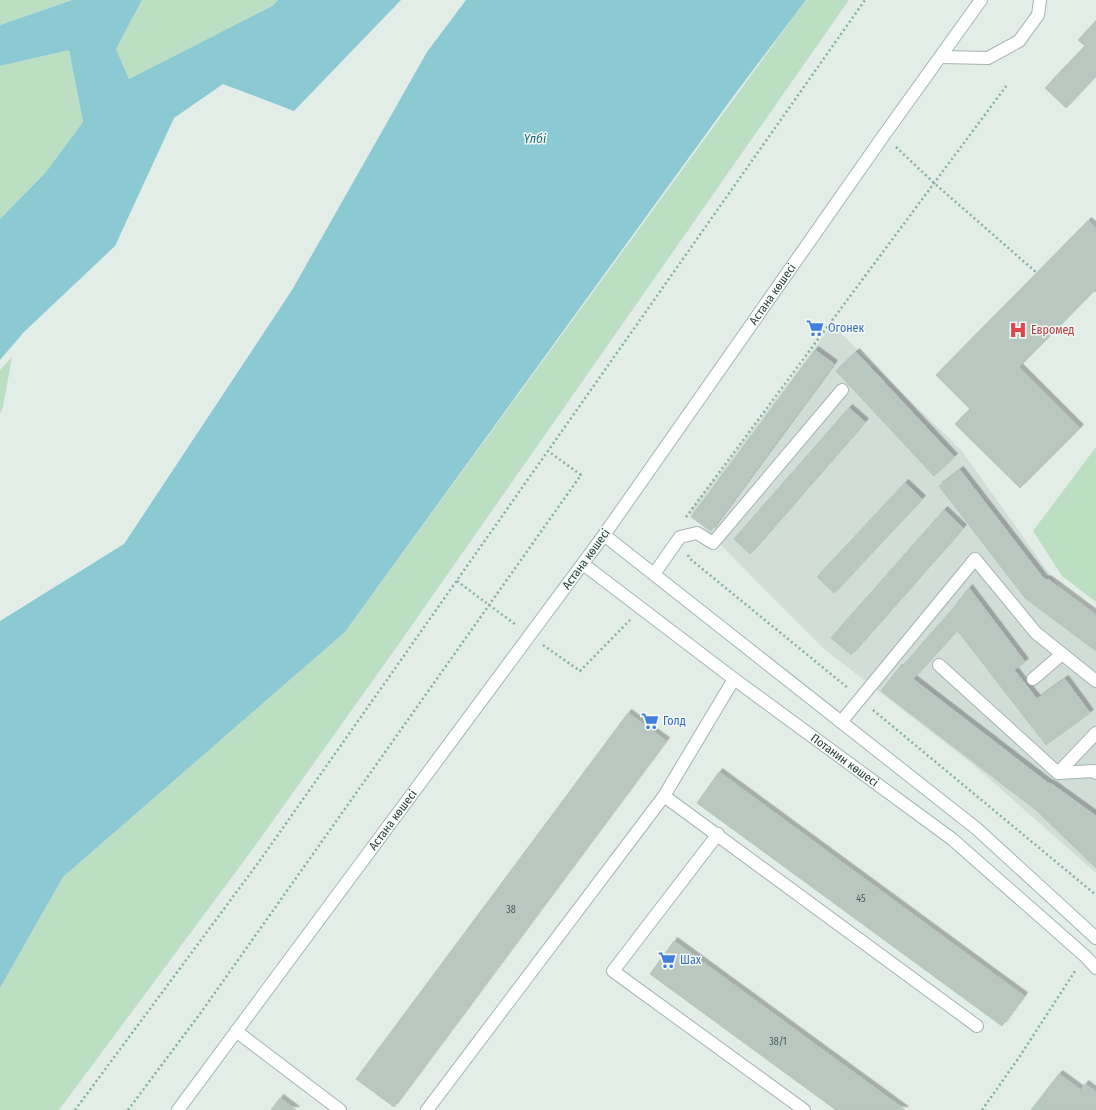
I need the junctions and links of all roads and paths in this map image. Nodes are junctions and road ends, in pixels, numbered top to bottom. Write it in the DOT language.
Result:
graph roads {
  1 [pos="866,0"];
  2 [pos="981,0"];
  3 [pos="1040,0"];
  4 [pos="940,57"];
  5 [pos="1007,85"];
  6 [pos="884,135"];
  7 [pos="934,183"];
  8 [pos="1037,273"];
  9 [pos="842,390"];
  10 [pos="548,451"];
  11 [pos="604,535"];
  12 [pos="685,536"];
  13 [pos="689,558"];
  14 [pos="583,564"];
  15 [pos="654,574"];
  16 [pos="457,581"];
  17 [pos="668,585"];
  18 [pos="490,606"];
  19 [pos="641,609"];
  20 [pos="530,635"];
  21 [pos="1062,654"];
  22 [pos="939,665"];
  23 [pos="734,679"];
  24 [pos="1033,679"];
  25 [pos="1096,681"];
  26 [pos="860,698"];
  27 [pos="841,722"];
  28 [pos="1096,733"];
  29 [pos="1096,772"];
  30 [pos="1058,773"];
  31 [pos="664,796"];
  32 [pos="718,834"];
  33 [pos="1096,895"];
  34 [pos="1096,938"];
  35 [pos="1085,956"];
  36 [pos="1096,968"];
  37 [pos="977,1026"];
  38 [pos="236,1031"];
  39 [pos="75,1110"];
  40 [pos="128,1110"];
  41 [pos="178,1110"];
  42 [pos="340,1110"];
  43 [pos="427,1110"];
  44 [pos="804,1110"];
  45 [pos="982,1110"];
  1 -- 10 [label="path"];
  2 -- 4 [label="main road, Астана көшесі"];
  3 -- 4 [label="main road"];
  4 -- 6 [label="main road, Астана көшесі"];
  5 -- 7 [label="path"];
  6 -- 7 [label="path"];
  6 -- 11 [label="main road, Астана көшесі"];
  7 -- 8 [label="path"];
  7 -- 12 [label="path"];
  9 -- 12 [label="main road"];
  10 -- 16 [label="path"];
  10 -- 18 [label="path"];
  11 -- 14 [label="main road, Астана көшесі"];
  11 -- 15 [label="main road"];
  12 -- 13 [label="path"];
  12 -- 15 [label="main road"];
  13 -- 17 [label="path"];
  13 -- 26 [label="path"];
  14 -- 19 [label="main road, Потанин көшесі"];
  14 -- 20 [label="main road, Астана көшесі"];
  15 -- 17 [label="main road"];
  16 -- 18 [label="path"];
  16 -- 39 [label="path"];
  17 -- 27 [label="main road"];
  18 -- 20 [label="path"];
  18 -- 40 [label="path"];
  19 -- 20 [label="path"];
  19 -- 23 [label="main road, Потанин көшесі"];
  20 -- 38 [label="main road, Астана көшесі"];
  21 -- 24 [label="main road"];
  21 -- 25 [label="main road"];
  21 -- 26 [label="main road"];
  22 -- 30 [label="main road"];
  23 -- 31 [label="main road"];
  23 -- 35 [label="main road, Потанин көшесі"];
  26 -- 27 [label="main road"];
  26 -- 33 [label="path"];
  27 -- 34 [label="main road"];
  28 -- 30 [label="main road"];
  29 -- 30 [label="main road"];
  31 -- 32 [label="main road"];
  31 -- 43 [label="main road"];
  32 -- 37 [label="main road"];
  32 -- 44 [label="main road"];
  35 -- 36 [label="main road, Потанин көшесі"];
  35 -- 45 [label="path"];
  38 -- 41 [label="main road, Астана көшесі"];
  38 -- 42 [label="main road"];
}
